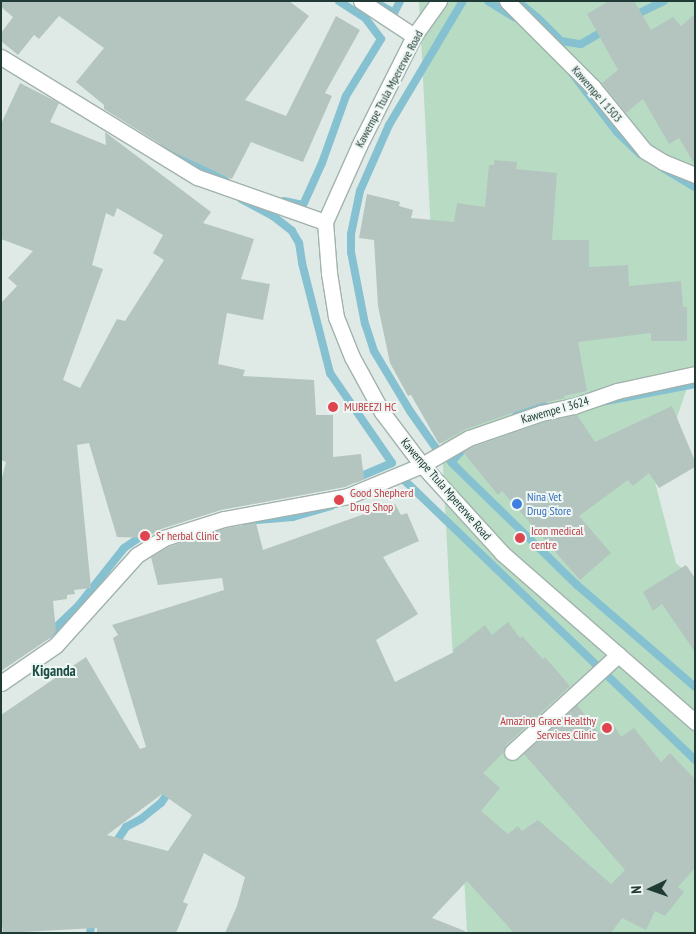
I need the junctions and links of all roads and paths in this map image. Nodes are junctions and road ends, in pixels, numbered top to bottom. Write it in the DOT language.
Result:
graph roads {
  1 [pos="361,1"];
  2 [pos="439,1"];
  3 [pos="506,1"];
  4 [pos="414,36"];
  5 [pos="1,56"];
  6 [pos="695,175"];
  7 [pos="325,222"];
  8 [pos="695,374"];
  9 [pos="422,465"];
  10 [pos="618,655"];
  11 [pos="1,683"];
  12 [pos="695,722"];
  13 [pos="512,752"];
  1 -- 4 [label="street"];
  2 -- 4 [label="street, Kawempe Ttula Mpererwe Road"];
  3 -- 6 [label="street, Kawempe I 1503"];
  4 -- 7 [label="street, Kawempe Ttula Mpererwe Road"];
  5 -- 7 [label="street"];
  7 -- 9 [label="street, Kawempe Ttula Mpererwe Road"];
  8 -- 9 [label="street, Kawempe I 3624"];
  9 -- 10 [label="street, Kawempe Ttula Mpererwe Road"];
  9 -- 11 [label="street, Kawempe I 3624"];
  10 -- 12 [label="street, Kawempe Ttula Mpererwe Road"];
  10 -- 13 [label="street"];
}
